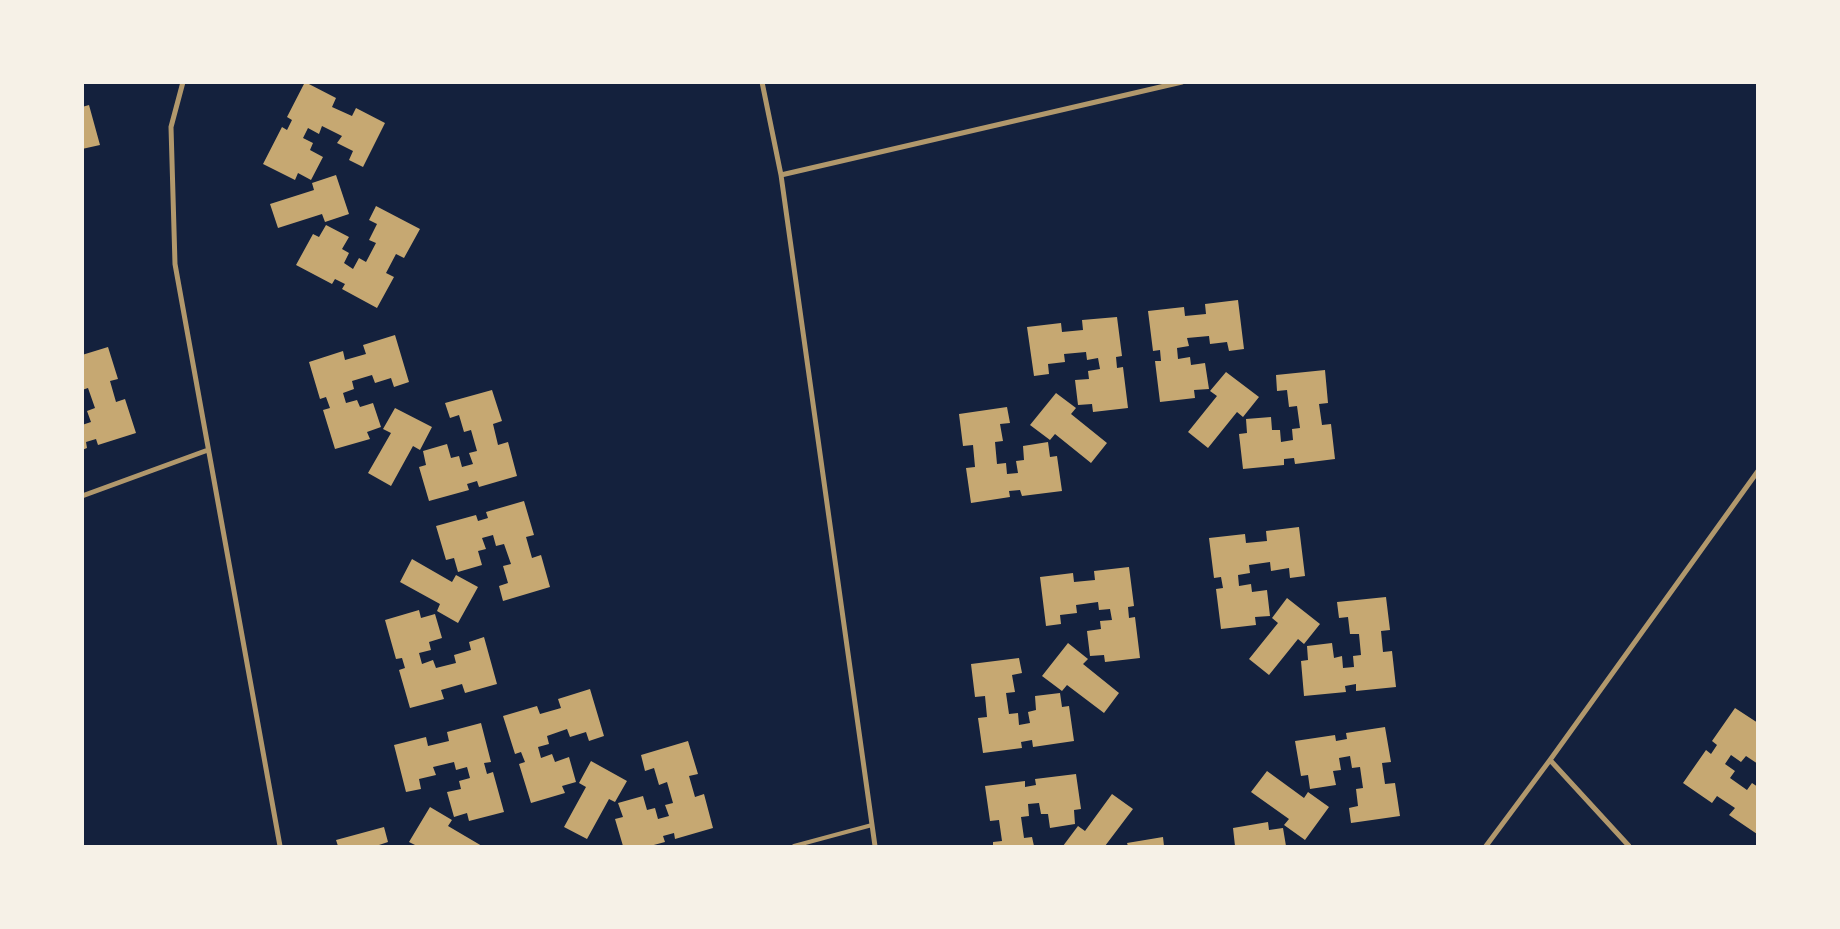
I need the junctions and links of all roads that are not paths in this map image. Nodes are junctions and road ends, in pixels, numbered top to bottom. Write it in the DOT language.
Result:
graph roads {
  1 [pos="183,82"];
  2 [pos="762,82"];
  3 [pos="1182,82"];
  4 [pos="781,175"];
  5 [pos="208,450"];
  6 [pos="1758,471"];
  7 [pos="82,496"];
  8 [pos="1550,760"];
  9 [pos="872,825"];
  10 [pos="280,846"];
  11 [pos="794,846"];
  12 [pos="875,846"];
  13 [pos="1486,846"];
  14 [pos="1629,846"];
  1 -- 5 [label="street"];
  2 -- 4 [label="street"];
  3 -- 4 [label="street"];
  4 -- 9 [label="street"];
  5 -- 7 [label="street"];
  5 -- 10 [label="street"];
  6 -- 8 [label="street"];
  8 -- 13 [label="street"];
  8 -- 14 [label="street"];
  9 -- 11 [label="lane"];
  9 -- 12 [label="street"];
}
